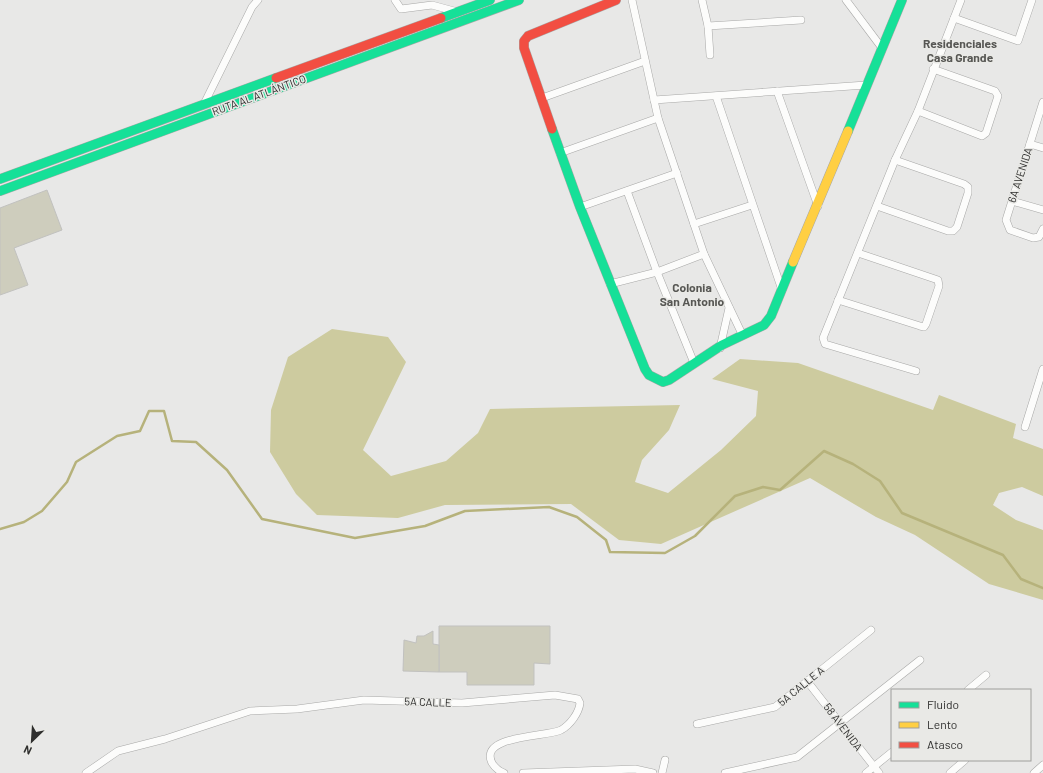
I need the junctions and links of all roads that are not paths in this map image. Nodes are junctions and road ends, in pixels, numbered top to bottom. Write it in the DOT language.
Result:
graph roads {
  1 [pos="258,0"];
  2 [pos="394,0"];
  3 [pos="490,0"];
  4 [pos="519,0"];
  5 [pos="616,0"];
  6 [pos="632,0"];
  7 [pos="702,0"];
  8 [pos="846,0"];
  9 [pos="902,0"];
  10 [pos="961,0"];
  11 [pos="1032,0"];
  12 [pos="456,12"];
  13 [pos="954,18"];
  14 [pos="801,20"];
  15 [pos="708,26"];
  16 [pos="882,48"];
  17 [pos="710,55"];
  18 [pos="645,61"];
  19 [pos="933,69"];
  20 [pos="866,85"];
  21 [pos="777,91"];
  22 [pos="716,96"];
  23 [pos="542,98"];
  24 [pos="654,100"];
  25 [pos="1043,102"];
  26 [pos="204,105"];
  27 [pos="918,111"];
  28 [pos="658,118"];
  29 [pos="1030,144"];
  30 [pos="1043,148"];
  31 [pos="560,153"];
  32 [pos="895,160"];
  33 [pos="676,173"];
  34 [pos="0,179"];
  35 [pos="0,191"];
  36 [pos="627,191"];
  37 [pos="1012,201"];
  38 [pos="752,205"];
  39 [pos="818,206"];
  40 [pos="877,206"];
  41 [pos="580,207"];
  42 [pos="1043,210"];
  43 [pos="694,224"];
  44 [pos="1043,229"];
  45 [pos="858,253"];
  46 [pos="704,254"];
  47 [pos="657,272"];
  48 [pos="610,284"];
  49 [pos="782,290"];
  50 [pos="838,300"];
  51 [pos="729,308"];
  52 [pos="742,334"];
  53 [pos="720,348"];
  54 [pos="694,363"];
  55 [pos="1043,369"];
  56 [pos="916,371"];
  57 [pos="1025,427"];
  58 [pos="871,630"];
  59 [pos="920,660"];
  60 [pos="986,675"];
  61 [pos="808,681"];
  62 [pos="969,689"];
  63 [pos="842,723"];
  64 [pos="697,724"];
  65 [pos="891,753"];
  66 [pos="665,760"];
  67 [pos="964,761"];
  68 [pos="1043,765"];
  69 [pos="874,767"];
  70 [pos="86,773"];
  71 [pos="504,773"];
  72 [pos="523,773"];
  73 [pos="653,773"];
  74 [pos="662,773"];
  75 [pos="725,773"];
  76 [pos="866,773"];
  77 [pos="879,773"];
  78 [pos="950,773"];
  79 [pos="1034,773"];
  1 -- 26 [label="street"];
  2 -- 12 [label="street"];
  3 -- 12 [label="main road, RUTA AL ATLÁNTICO"];
  4 -- 35 [label="main road, RUTA AL ATLÁNTICO"];
  5 -- 23 [label="main road"];
  6 -- 18 [label="street"];
  7 -- 15 [label="street"];
  8 -- 16 [label="street"];
  9 -- 16 [label="main road"];
  10 -- 13 [label="street"];
  11 -- 13 [label="street"];
  12 -- 26 [label="main road, RUTA AL ATLÁNTICO"];
  13 -- 19 [label="street"];
  14 -- 15 [label="street"];
  15 -- 17 [label="street"];
  16 -- 20 [label="main road"];
  18 -- 23 [label="street"];
  18 -- 24 [label="street"];
  19 -- 27 [label="street"];
  19 -- 27 [label="street"];
  20 -- 21 [label="street"];
  20 -- 39 [label="main road"];
  21 -- 22 [label="street"];
  21 -- 39 [label="street"];
  22 -- 24 [label="street"];
  22 -- 38 [label="street"];
  23 -- 31 [label="main road"];
  24 -- 28 [label="street"];
  25 -- 29 [label="street, 6A AVENIDA"];
  26 -- 34 [label="main road, RUTA AL ATLÁNTICO"];
  27 -- 32 [label="street"];
  28 -- 31 [label="street"];
  28 -- 33 [label="street"];
  29 -- 30 [label="street"];
  29 -- 37 [label="street, 6A AVENIDA"];
  31 -- 41 [label="main road"];
  32 -- 40 [label="street"];
  32 -- 40 [label="street"];
  33 -- 36 [label="street"];
  33 -- 43 [label="street"];
  36 -- 41 [label="street"];
  36 -- 47 [label="street"];
  37 -- 42 [label="street"];
  37 -- 44 [label="street, 6A AVENIDA"];
  38 -- 43 [label="street"];
  38 -- 49 [label="street"];
  39 -- 49 [label="main road"];
  40 -- 45 [label="street"];
  41 -- 48 [label="main road"];
  43 -- 46 [label="street"];
  45 -- 50 [label="street"];
  45 -- 50 [label="street"];
  46 -- 47 [label="street"];
  46 -- 51 [label="street"];
  47 -- 48 [label="street"];
  47 -- 54 [label="street"];
  48 -- 54 [label="main road"];
  49 -- 52 [label="main road"];
  50 -- 56 [label="street"];
  51 -- 52 [label="street"];
  51 -- 53 [label="street"];
  52 -- 53 [label="main road"];
  53 -- 54 [label="main road"];
  55 -- 57 [label="street"];
  58 -- 61 [label="street, 5A CALLE A"];
  59 -- 63 [label="street"];
  60 -- 62 [label="street"];
  61 -- 63 [label="street, 58 AVENIDA"];
  61 -- 64 [label="street, 5A CALLE A"];
  63 -- 69 [label="street, 58 AVENIDA"];
  63 -- 75 [label="street"];
  65 -- 69 [label="street"];
  66 -- 74 [label="street"];
  67 -- 78 [label="street"];
  68 -- 79 [label="street"];
  69 -- 76 [label="street"];
  69 -- 77 [label="street, 58 AVENIDA"];
  70 -- 71 [label="street, 5A CALLE"];
  72 -- 73 [label="street"];
}
